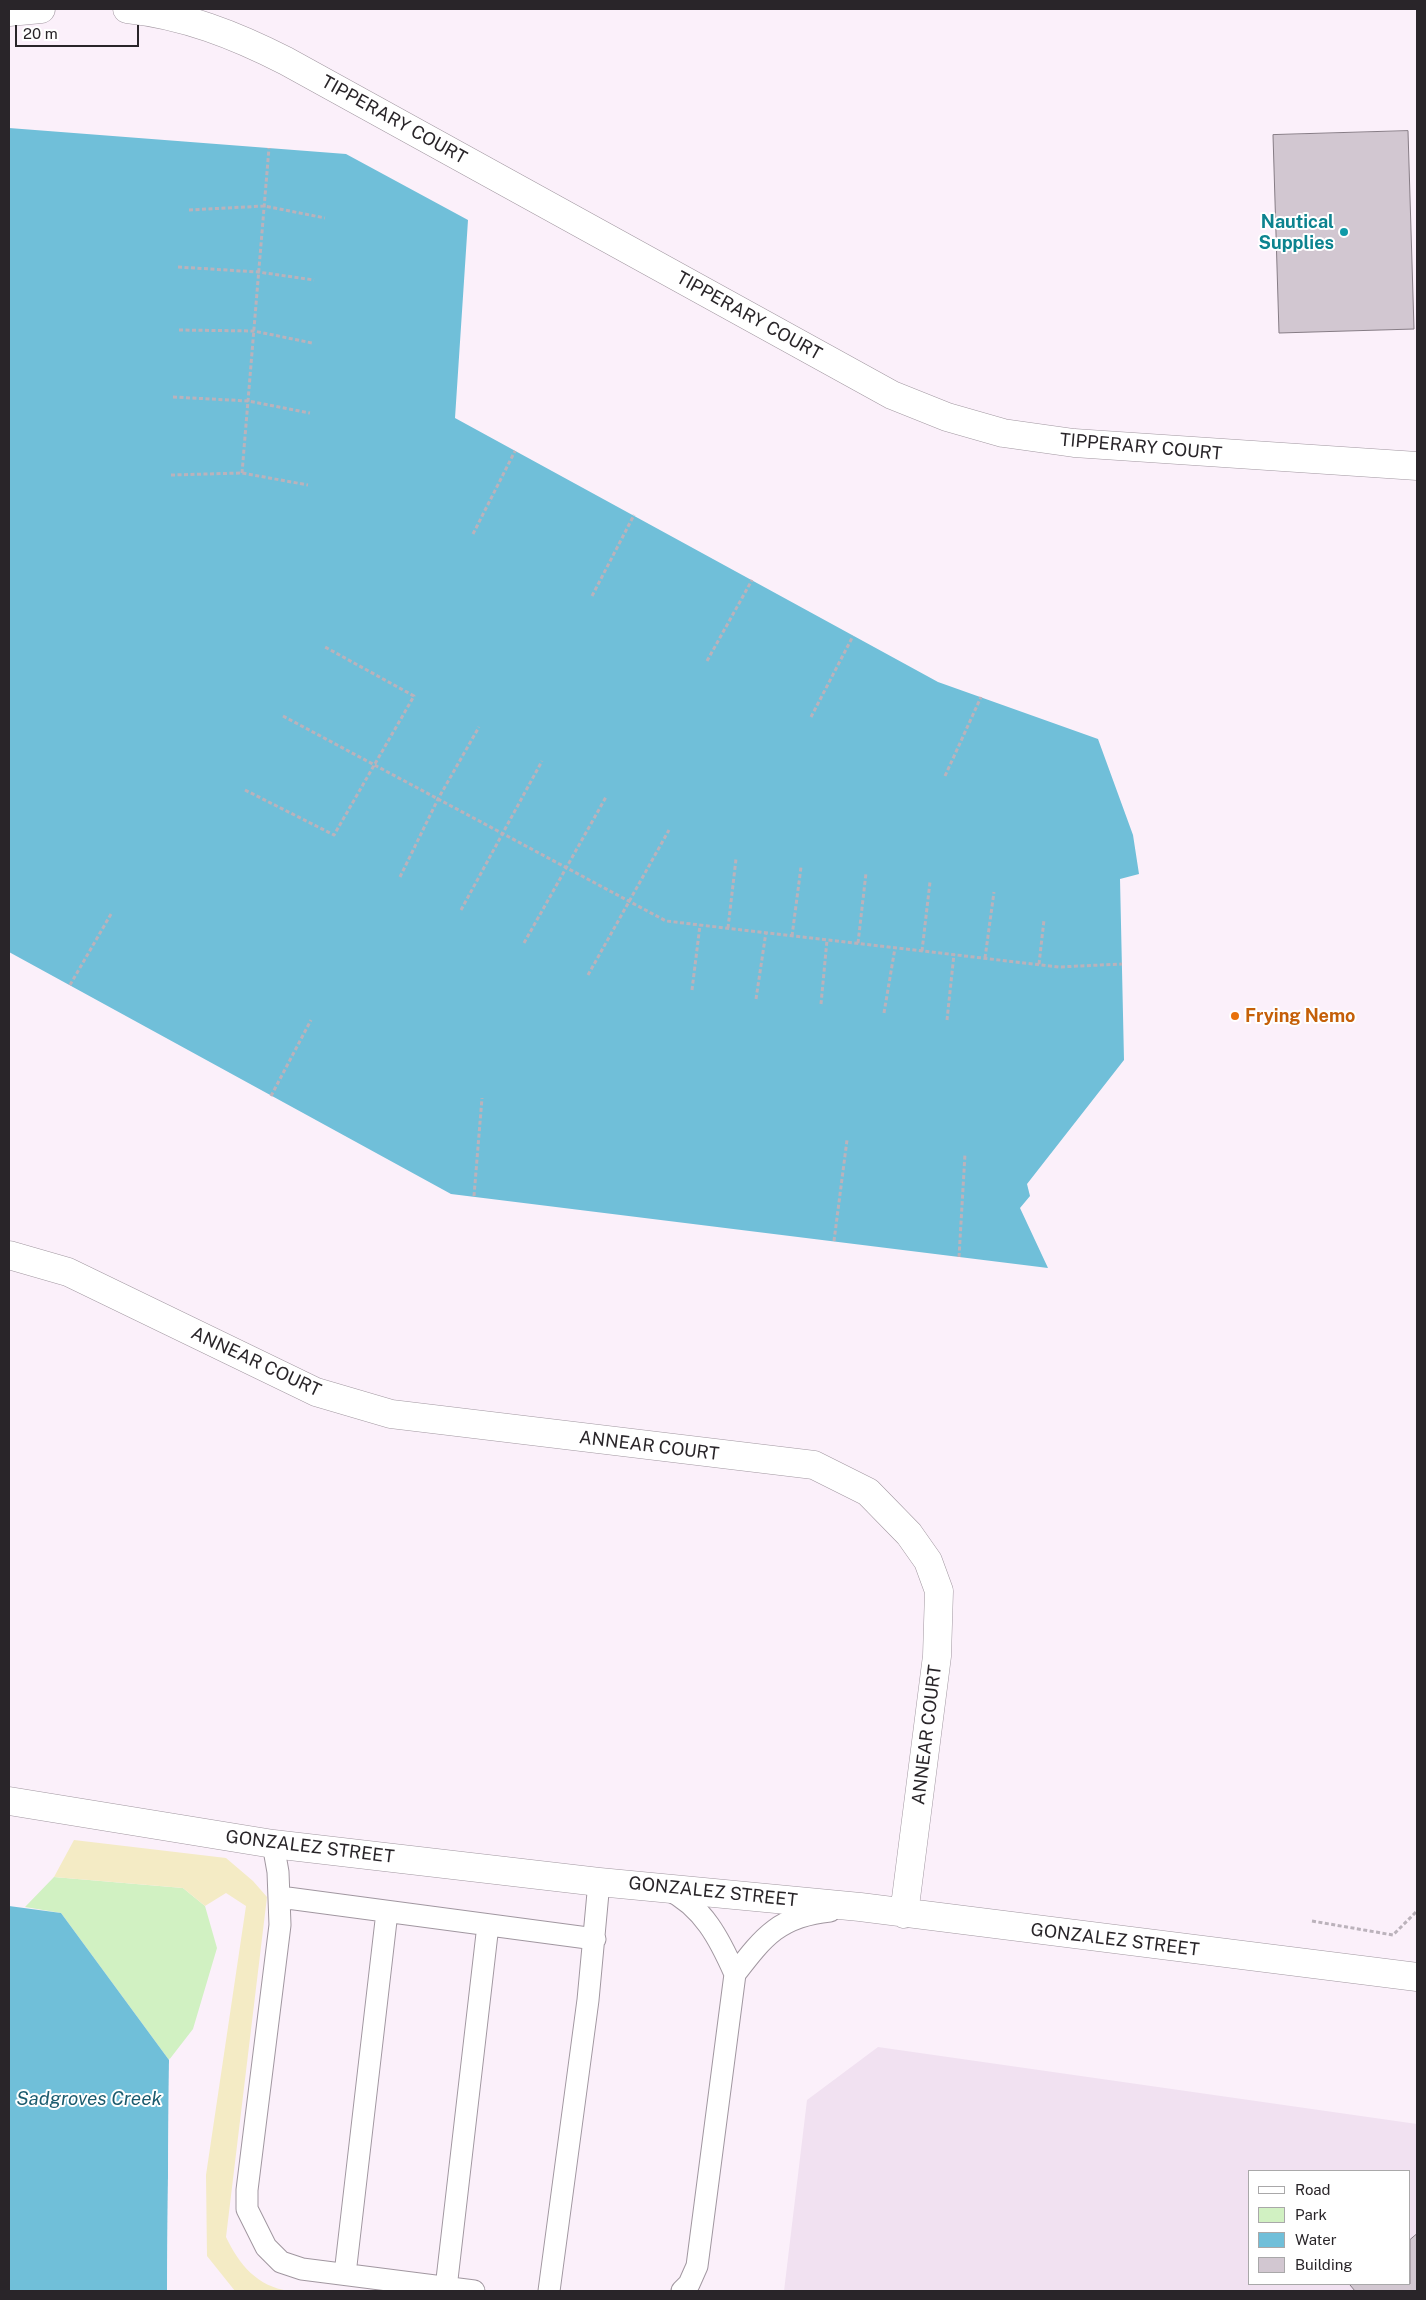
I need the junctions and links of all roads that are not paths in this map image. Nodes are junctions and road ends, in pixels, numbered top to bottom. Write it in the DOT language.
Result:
graph roads {
  1 [pos="40,9"];
  2 [pos="127,9"];
  3 [pos="9,12"];
  4 [pos="1417,466"];
  5 [pos="9,1255"];
  6 [pos="9,1801"];
  7 [pos="273,1844"];
  8 [pos="599,1882"];
  9 [pos="660,1886"];
  10 [pos="280,1897"];
  11 [pos="860,1907"];
  12 [pos="387,1912"];
  13 [pos="904,1914"];
  14 [pos="488,1925"];
  15 [pos="595,1939"];
  16 [pos="736,1974"];
  17 [pos="1417,1977"];
  18 [pos="345,2274"];
  19 [pos="446,2288"];
  20 [pos="474,2291"];
  21 [pos="549,2291"];
  22 [pos="682,2291"];
  1 -- 3 [label="street"];
  2 -- 4 [label="street, TIPPERARY COURT"];
  5 -- 13 [label="street, ANNEAR COURT"];
  6 -- 7 [label="street, GONZALEZ STREET"];
  7 -- 8 [label="street, GONZALEZ STREET"];
  7 -- 10 [label="lane"];
  8 -- 9 [label="street, GONZALEZ STREET"];
  8 -- 15 [label="lane"];
  9 -- 11 [label="street, GONZALEZ STREET"];
  9 -- 16 [label="lane"];
  10 -- 12 [label="lane"];
  10 -- 18 [label="lane"];
  11 -- 13 [label="street, GONZALEZ STREET"];
  11 -- 16 [label="lane"];
  12 -- 14 [label="lane"];
  12 -- 18 [label="lane"];
  13 -- 17 [label="street, GONZALEZ STREET"];
  14 -- 15 [label="lane"];
  14 -- 19 [label="lane"];
  15 -- 21 [label="lane"];
  16 -- 22 [label="lane"];
  18 -- 19 [label="lane"];
  19 -- 20 [label="lane"];
}
